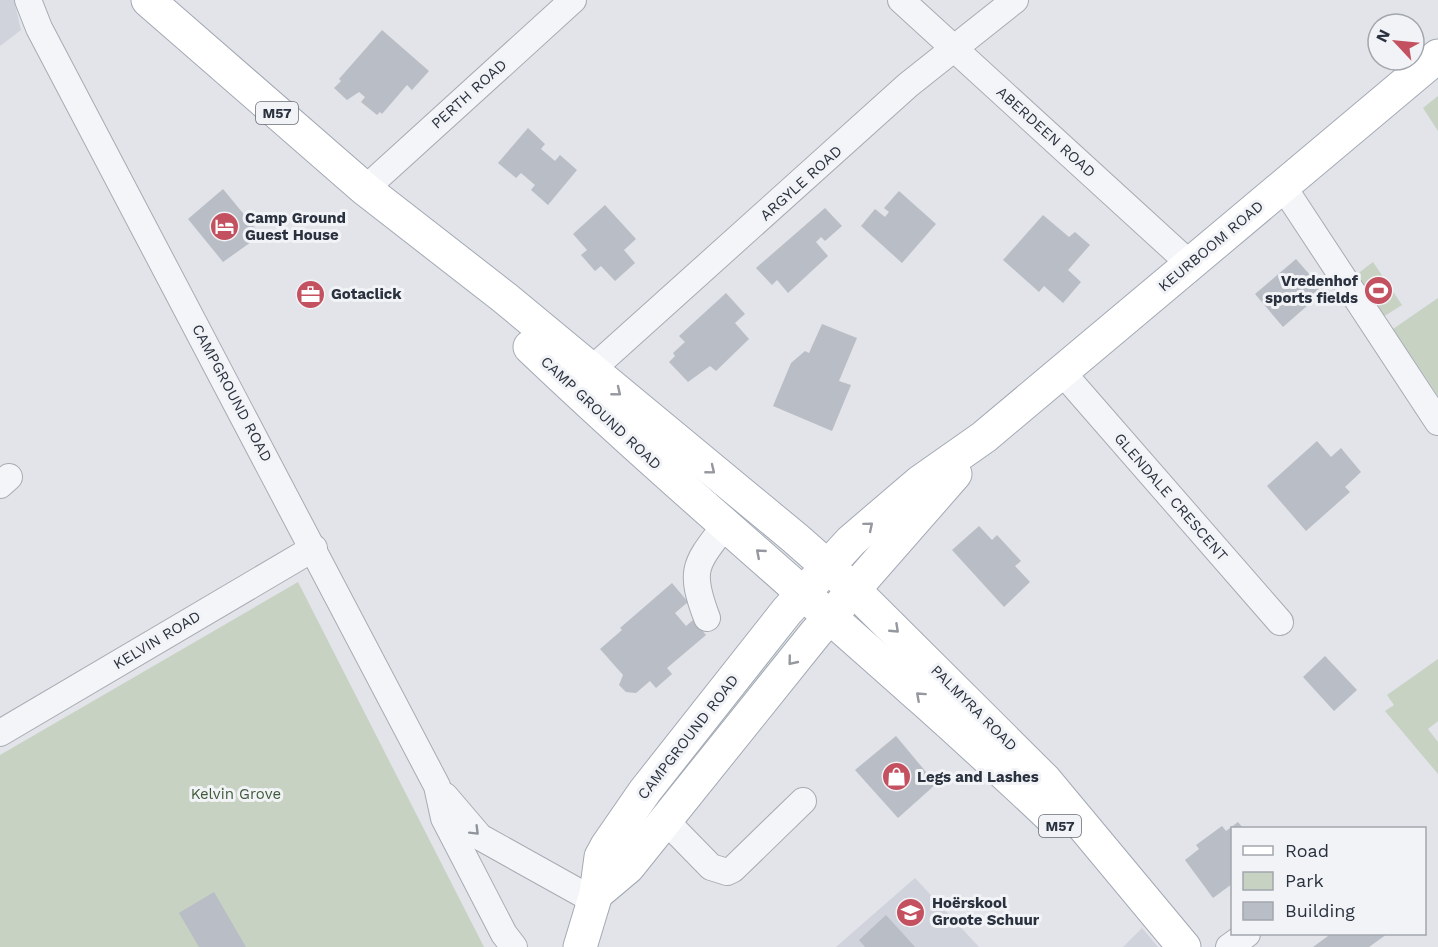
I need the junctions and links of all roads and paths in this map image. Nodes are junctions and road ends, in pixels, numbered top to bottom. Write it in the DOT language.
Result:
graph roads {
  1 [pos="28,0"];
  2 [pos="149,0"];
  3 [pos="573,0"];
  4 [pos="901,0"];
  5 [pos="1015,0"];
  6 [pos="952,47"];
  7 [pos="1438,56"];
  8 [pos="1282,185"];
  9 [pos="364,189"];
  10 [pos="407,224"];
  11 [pos="1190,264"];
  12 [pos="590,371"];
  13 [pos="1062,372"];
  14 [pos="1438,423"];
  15 [pos="984,437"];
  16 [pos="726,524"];
  17 [pos="314,548"];
  18 [pos="826,566"];
  19 [pos="852,589"];
  20 [pos="803,592"];
  21 [pos="830,616"];
  22 [pos="707,618"];
  23 [pos="1280,622"];
  24 [pos="0,733"];
  25 [pos="436,786"];
  26 [pos="803,801"];
  27 [pos="664,820"];
  28 [pos="595,897"];
  29 [pos="1156,917"];
  30 [pos="1244,935"];
  31 [pos="514,947"];
  32 [pos="580,947"];
  33 [pos="1184,947"];
  34 [pos="1229,947"];
  1 -- 17 [label="street, CAMPGROUND ROAD"];
  2 -- 9 [label="main road, CAMP GROUND ROAD / M57"];
  3 -- 9 [label="street, PERTH ROAD"];
  4 -- 6 [label="street, ABERDEEN ROAD"];
  5 -- 6 [label="street, ARGYLE ROAD"];
  6 -- 11 [label="street, ABERDEEN ROAD"];
  6 -- 12 [label="street, ARGYLE ROAD"];
  7 -- 8 [label="main road, KEURBOOM ROAD"];
  8 -- 11 [label="main road, KEURBOOM ROAD"];
  8 -- 14 [label="street"];
  9 -- 10 [label="main road, CAMP GROUND ROAD / M57"];
  10 -- 12 [label="main road, CAMP GROUND ROAD / M57"];
  10 -- 16 [label="main road, CAMP GROUND ROAD / M57"];
  11 -- 13 [label="main road, KEURBOOM ROAD"];
  12 -- 18 [label="main road, CAMP GROUND ROAD / M57, one-way"];
  13 -- 15 [label="main road, KEURBOOM ROAD"];
  13 -- 23 [label="street, GLENDALE CRESCENT"];
  18 -- 15 [label="main road, KEURBOOM ROAD, one-way"];
  15 -- 19 [label="main road, KEURBOOM ROAD"];
  20 -- 16 [label="main road, CAMP GROUND ROAD / M57, one-way"];
  16 -- 22 [label="street"];
  17 -- 24 [label="street, KELVIN ROAD"];
  17 -- 25 [label="street, CAMPGROUND ROAD"];
  18 -- 19 [label="main road, PALMYRA ROAD / M57"];
  18 -- 20 [label="main road, KEURBOOM ROAD"];
  19 -- 21 [label="main road, KEURBOOM ROAD"];
  19 -- 29 [label="main road, PALMYRA ROAD / M57, one-way"];
  20 -- 21 [label="main road, PALMYRA ROAD / M57"];
  20 -- 28 [label="main road, CAMPGROUND ROAD"];
  21 -- 27 [label="main road, one-way"];
  29 -- 21 [label="main road, PALMYRA ROAD / M57, one-way"];
  25 -- 28 [label="street, CAMPGROUND ROAD, one-way"];
  25 -- 31 [label="street, CAMPGROUND ROAD"];
  26 -- 27 [label="street"];
  27 -- 28 [label="main road"];
  28 -- 32 [label="main road, CAMPGROUND ROAD"];
  29 -- 33 [label="main road, PALMYRA ROAD / M57"];
  30 -- 34 [label="street"];
}
